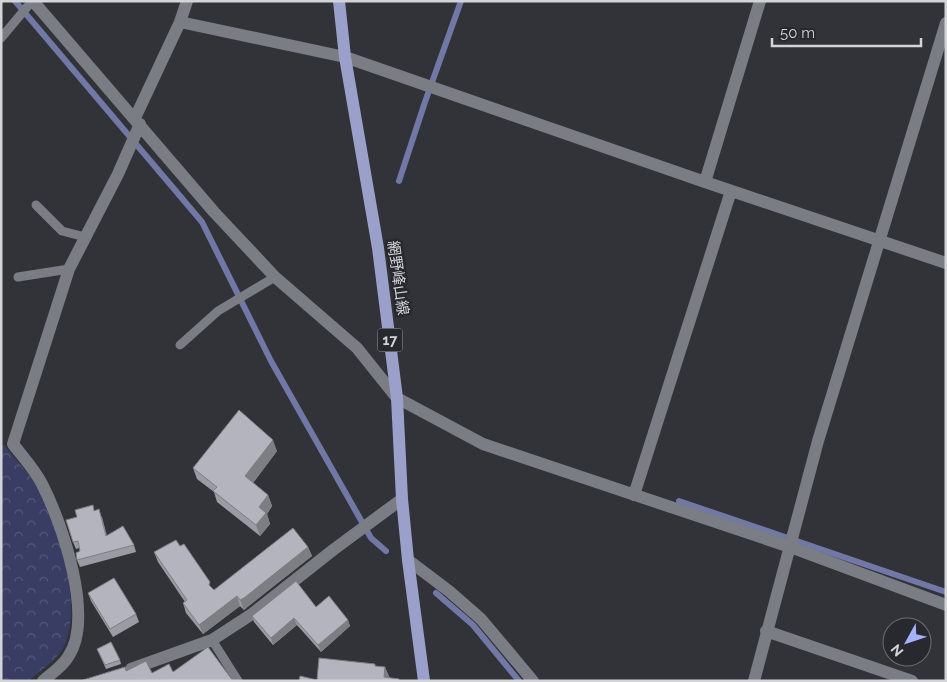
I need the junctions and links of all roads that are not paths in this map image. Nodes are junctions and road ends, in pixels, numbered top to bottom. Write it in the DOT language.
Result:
graph roads {
  1 [pos="32,1"];
  2 [pos="187,1"];
  3 [pos="339,1"];
  4 [pos="760,1"];
  5 [pos="180,22"];
  6 [pos="946,23"];
  7 [pos="1,38"];
  8 [pos="345,57"];
  9 [pos="137,121"];
  10 [pos="705,182"];
  11 [pos="731,191"];
  12 [pos="36,205"];
  13 [pos="85,237"];
  14 [pos="880,240"];
  15 [pos="946,263"];
  16 [pos="69,269"];
  17 [pos="18,277"];
  18 [pos="275,277"];
  19 [pos="180,345"];
  20 [pos="397,398"];
  21 [pos="634,495"];
  22 [pos="402,499"];
  23 [pos="790,547"];
  24 [pos="408,560"];
  25 [pos="946,605"];
  26 [pos="766,631"];
  27 [pos="212,640"];
  28 [pos="118,674"];
  29 [pos="44,680"];
  30 [pos="48,681"];
  31 [pos="238,681"];
  32 [pos="424,681"];
  33 [pos="533,681"];
  34 [pos="754,681"];
  35 [pos="912,681"];
  1 -- 7 [label="lane"];
  1 -- 9 [label="street"];
  2 -- 5 [label="street"];
  3 -- 8 [label="main road, 網野峰山線 / 17"];
  4 -- 10 [label="street"];
  5 -- 8 [label="street"];
  5 -- 9 [label="street"];
  6 -- 14 [label="street"];
  8 -- 10 [label="street"];
  8 -- 20 [label="main road, 網野峰山線 / 17"];
  9 -- 13 [label="street"];
  9 -- 18 [label="street"];
  10 -- 11 [label="street"];
  11 -- 14 [label="street"];
  11 -- 21 [label="street"];
  12 -- 13 [label="lane"];
  13 -- 16 [label="street"];
  14 -- 15 [label="street"];
  14 -- 23 [label="street"];
  16 -- 17 [label="lane"];
  16 -- 29 [label="street"];
  18 -- 19 [label="lane"];
  18 -- 20 [label="street"];
  20 -- 21 [label="street"];
  20 -- 22 [label="main road, 網野峰山線 / 17"];
  21 -- 23 [label="street"];
  22 -- 24 [label="main road, 網野峰山線 / 17"];
  22 -- 27 [label="street"];
  23 -- 25 [label="street"];
  23 -- 26 [label="street"];
  24 -- 32 [label="main road, 網野峰山線 / 17"];
  24 -- 33 [label="street"];
  26 -- 34 [label="street"];
  26 -- 35 [label="street"];
  27 -- 28 [label="street"];
  27 -- 31 [label="lane"];
  29 -- 30 [label="street"];
}
